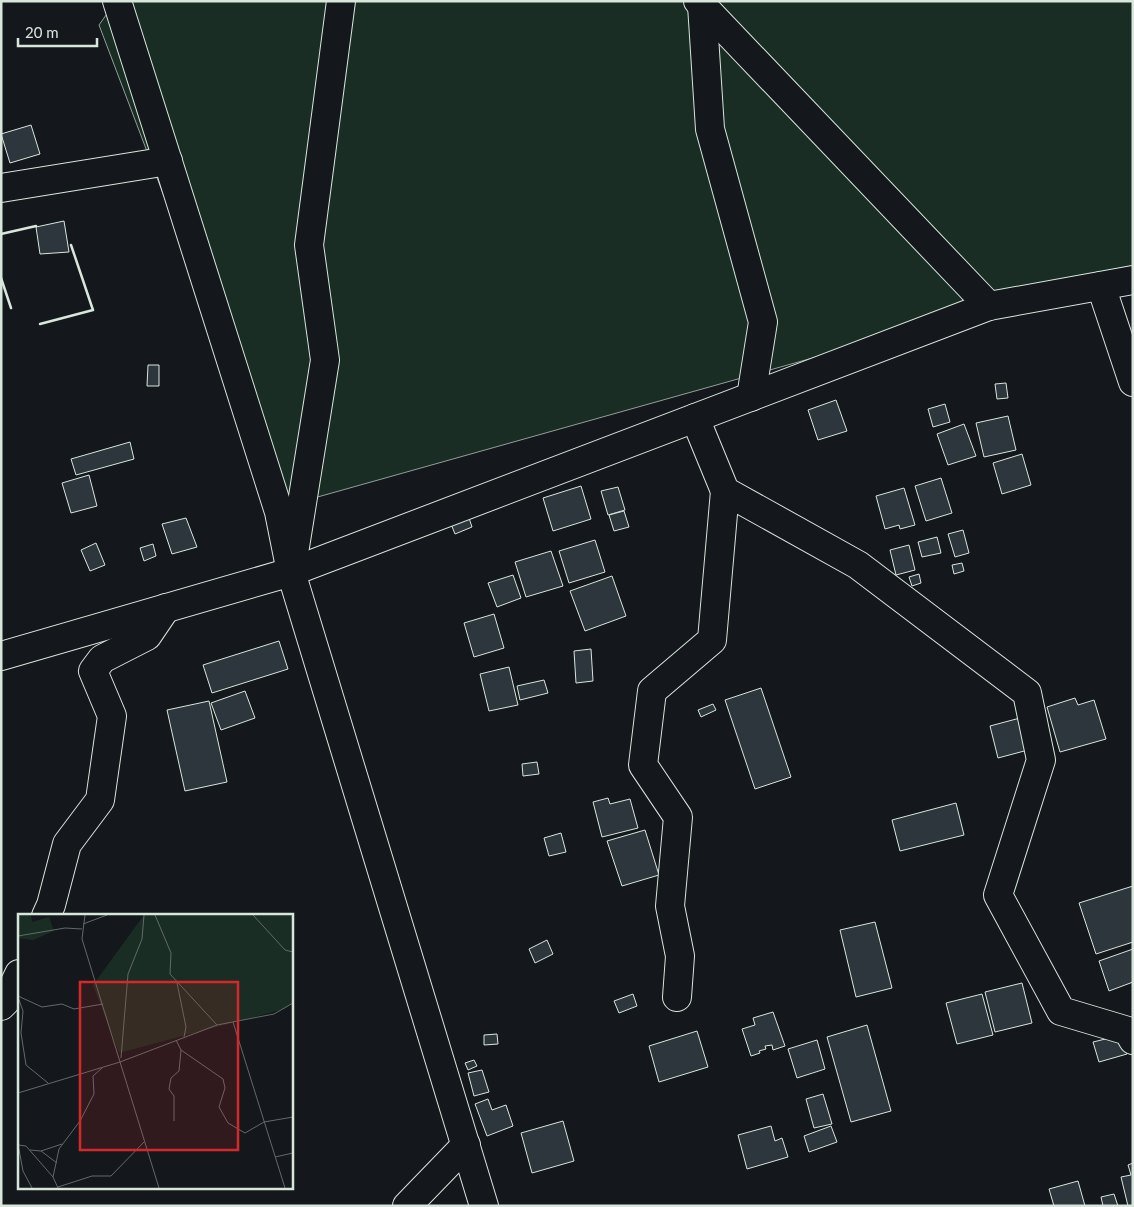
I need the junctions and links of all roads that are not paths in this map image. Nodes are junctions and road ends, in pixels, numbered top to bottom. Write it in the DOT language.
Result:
graph roads {
  1 [pos="118,1"];
  2 [pos="341,1"];
  3 [pos="700,3"];
  4 [pos="168,161"];
  5 [pos="1,188"];
  6 [pos="1133,280"];
  7 [pos="1101,286"];
  8 [pos="988,306"];
  9 [pos="1133,382"];
  10 [pos="751,397"];
  11 [pos="695,418"];
  12 [pos="725,491"];
  13 [pos="291,572"];
  14 [pos="166,608"];
  15 [pos="1,656"];
  16 [pos="47,914"];
  17 [pos="18,976"];
  18 [pos="677,997"];
  19 [pos="1,1006"];
  20 [pos="1133,1040"];
  21 [pos="466,1145"];
  22 [pos="407,1206"];
  23 [pos="484,1206"];
  1 -- 4 [label="street"];
  2 -- 13 [label="street"];
  3 -- 8 [label="street"];
  3 -- 10 [label="street"];
  4 -- 5 [label="street"];
  4 -- 13 [label="street"];
  6 -- 7 [label="street"];
  7 -- 8 [label="street"];
  7 -- 9 [label="street"];
  8 -- 10 [label="street"];
  10 -- 11 [label="street"];
  11 -- 12 [label="street"];
  11 -- 13 [label="street"];
  12 -- 18 [label="street"];
  12 -- 20 [label="street"];
  13 -- 14 [label="street"];
  13 -- 21 [label="street"];
  14 -- 15 [label="street"];
  14 -- 16 [label="street"];
  17 -- 19 [label="street"];
  21 -- 22 [label="street"];
  21 -- 23 [label="street"];
}
